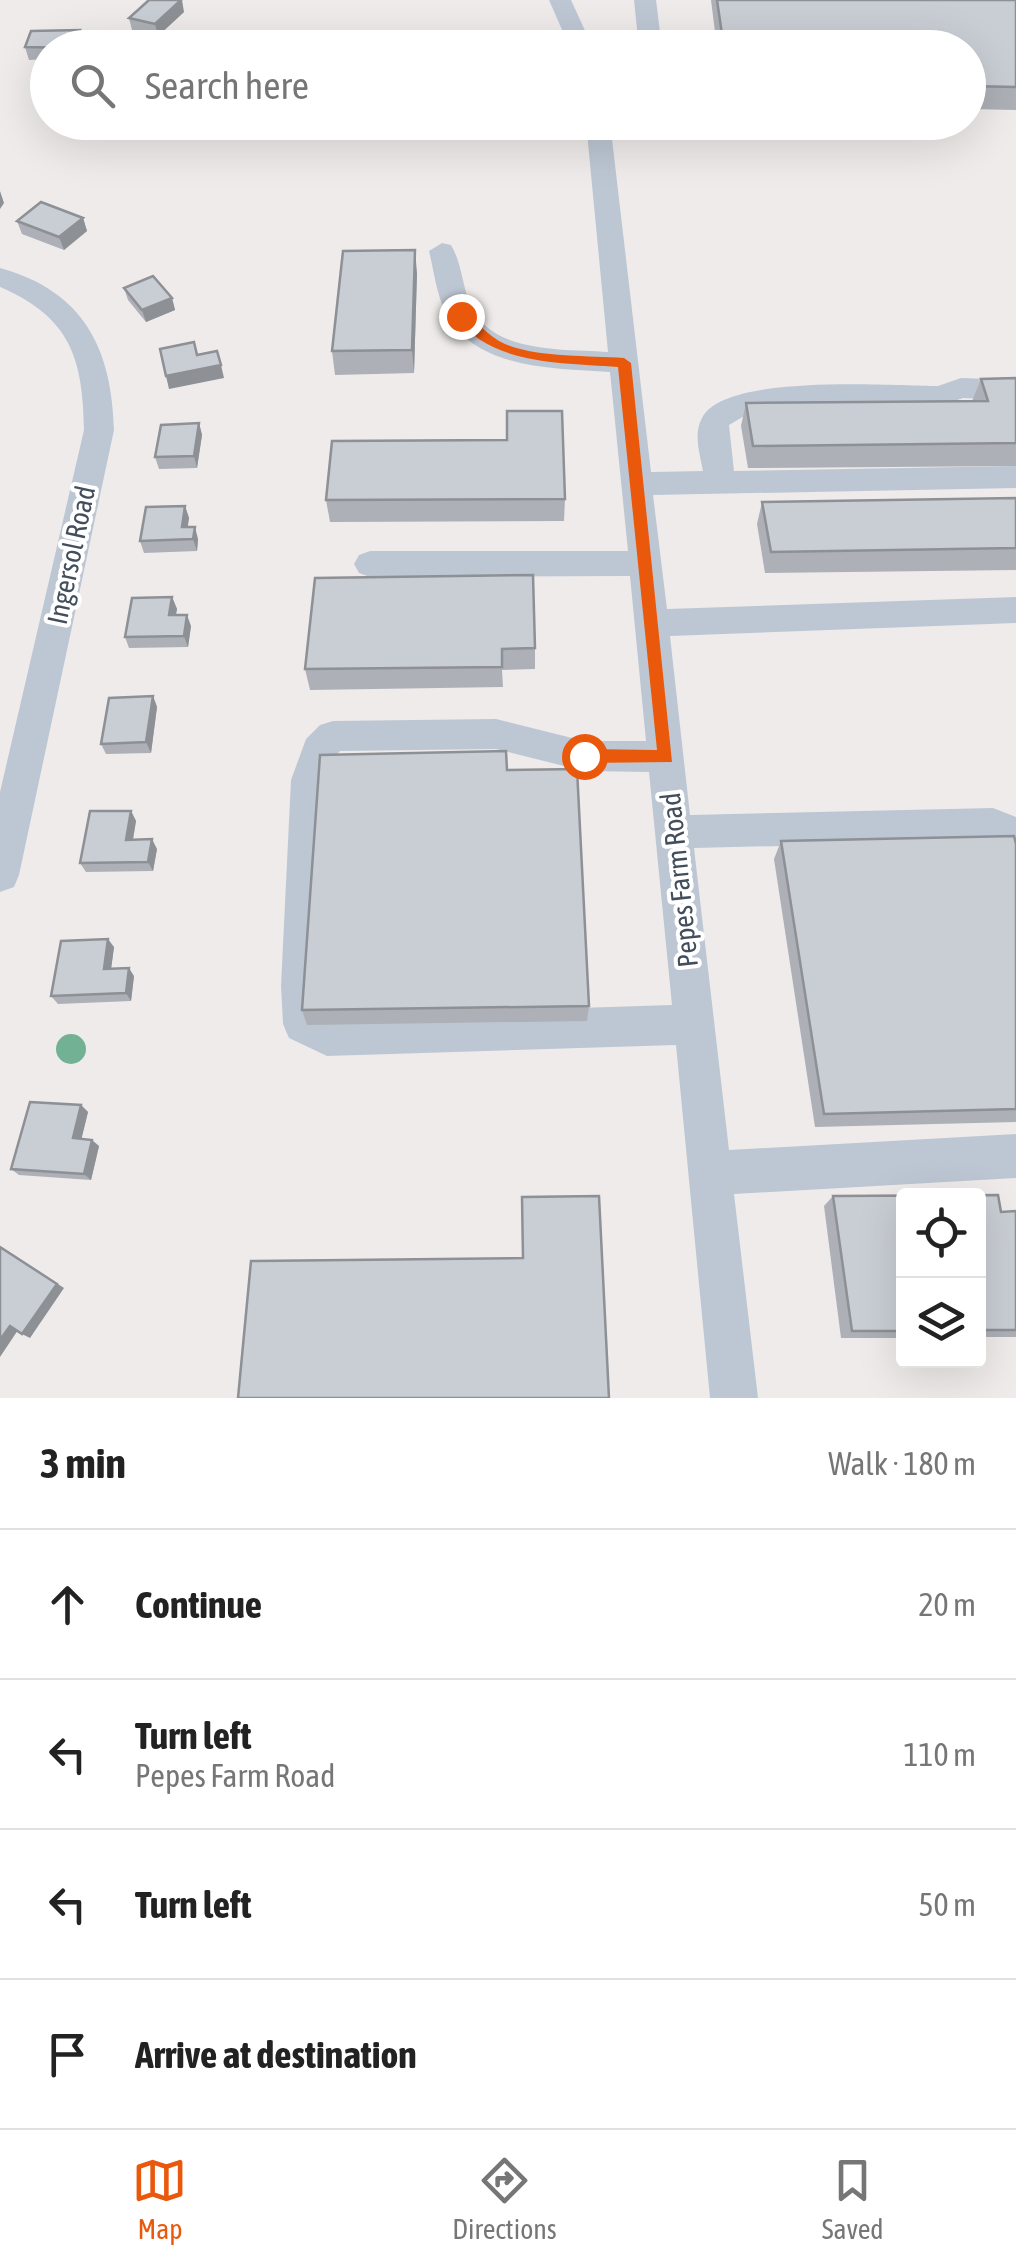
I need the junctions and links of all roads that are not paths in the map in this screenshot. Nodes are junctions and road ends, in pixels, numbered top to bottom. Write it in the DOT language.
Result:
graph roads {
  1 [pos="560,0"];
  2 [pos="645,0"];
  3 [pos="574,30"];
  4 [pos="649,30"];
  5 [pos="600,140"];
  6 [pos="442,251"];
  7 [pos="0,278"];
  8 [pos="624,363"];
  9 [pos="1016,390"];
  10 [pos="1016,478"];
  11 [pos="720,482"];
  12 [pos="638,484"];
  13 [pos="646,563"];
  14 [pos="370,564"];
  15 [pos="1016,610"];
  16 [pos="652,623"];
  17 [pos="666,757"];
  18 [pos="674,832"];
  19 [pos="1016,834"];
  20 [pos="0,876"];
  21 [pos="694,1024"];
  22 [pos="1016,1156"];
  23 [pos="711,1173"];
  24 [pos="734,1398"];
  1 -- 3 [label="street"];
  2 -- 4 [label="street"];
  5 -- 8 [label="street, Pepes Farm Road"];
  6 -- 8 [label="street"];
  7 -- 20 [label="street, Ingersol Road"];
  8 -- 12 [label="street, Pepes Farm Road"];
  9 -- 11 [label="street"];
  10 -- 11 [label="street"];
  11 -- 12 [label="street"];
  12 -- 13 [label="street, Pepes Farm Road"];
  13 -- 14 [label="street"];
  13 -- 16 [label="street, Pepes Farm Road"];
  15 -- 16 [label="street"];
  16 -- 17 [label="street, Pepes Farm Road"];
  17 -- 18 [label="street, Pepes Farm Road"];
  17 -- 21 [label="street"];
  18 -- 19 [label="street"];
  18 -- 21 [label="street, Pepes Farm Road"];
  21 -- 23 [label="street, Pepes Farm Road"];
  22 -- 23 [label="street"];
  23 -- 24 [label="street, Pepes Farm Road"];
}
